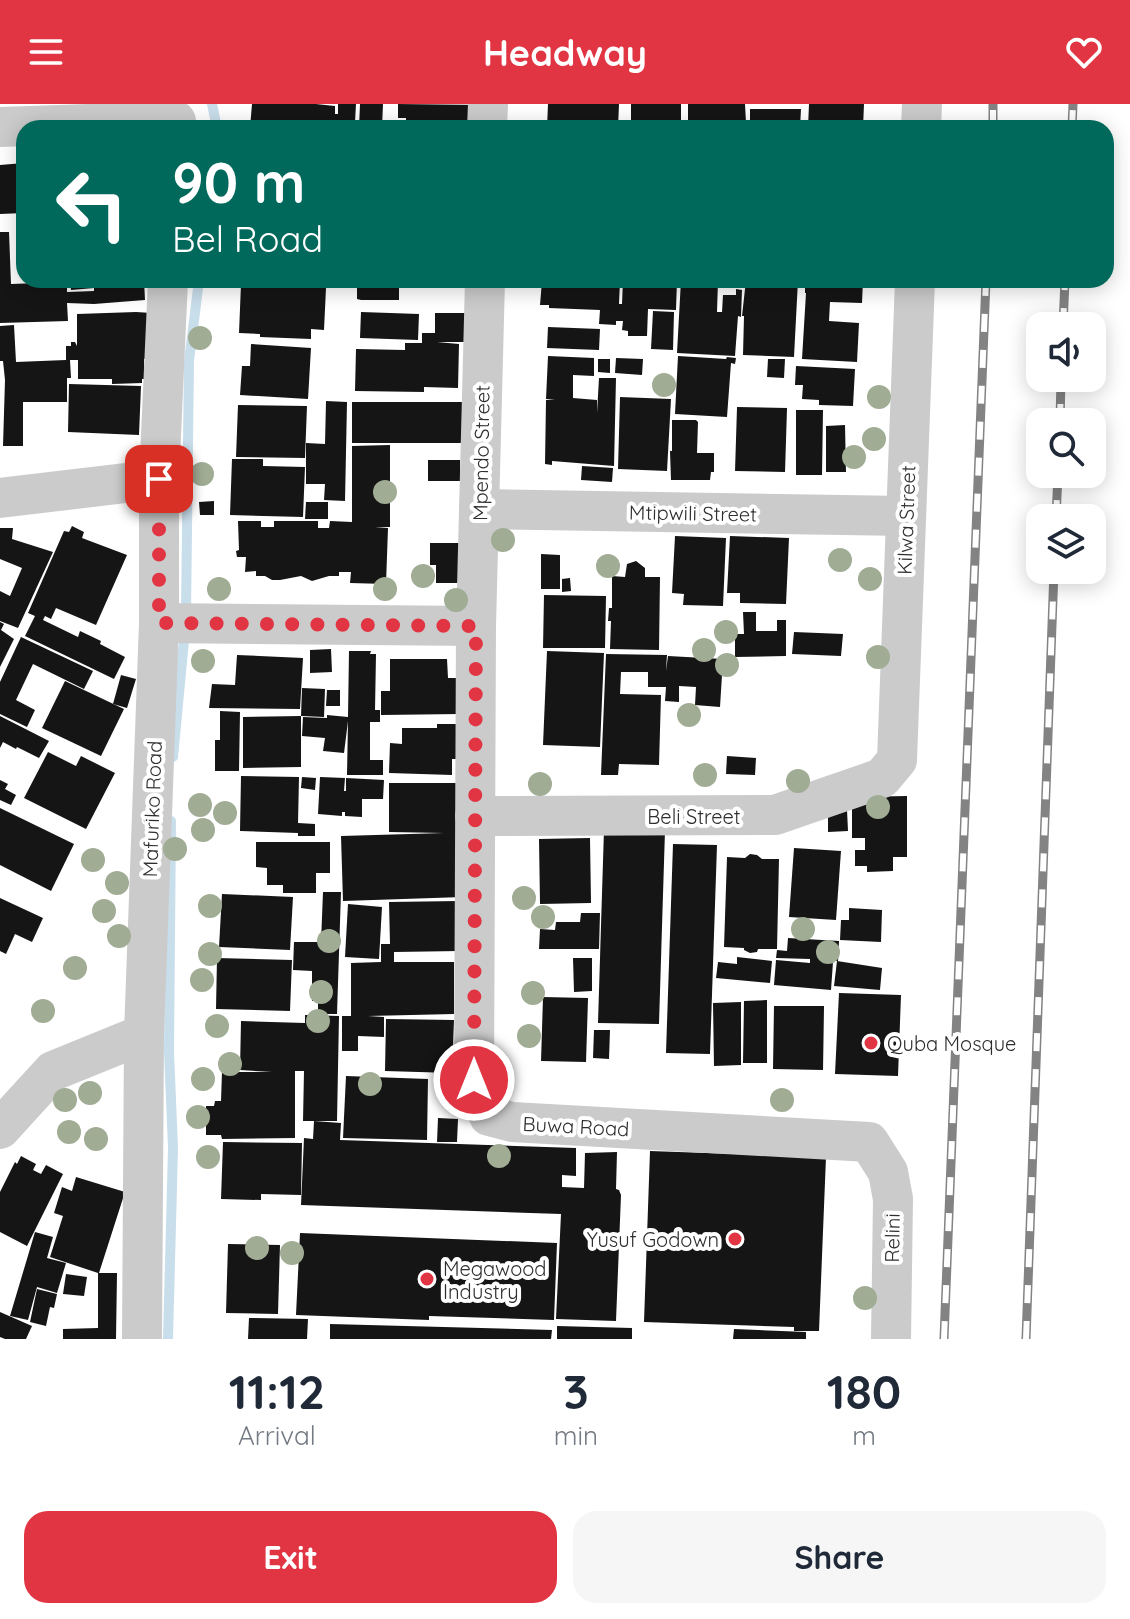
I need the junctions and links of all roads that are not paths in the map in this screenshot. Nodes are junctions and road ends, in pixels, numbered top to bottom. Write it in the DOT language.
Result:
graph roads {
  1 [pos="176,118"];
  2 [pos="137,120"];
  3 [pos="168,288"];
  4 [pos="485,288"];
  5 [pos="915,288"];
  6 [pos="159,479"];
  7 [pos="0,498"];
  8 [pos="479,509"];
  9 [pos="906,516"];
  10 [pos="159,623"];
  11 [pos="476,626"];
  12 [pos="897,760"];
  13 [pos="475,816"];
  14 [pos="144,1034"];
  15 [pos="0,1129"];
  16 [pos="869,1142"];
  17 [pos="142,1339"];
  18 [pos="891,1339"];
  1 -- 2 [label="street"];
  3 -- 6 [label="street, Mafuriko Road"];
  4 -- 8 [label="street, Mpendo Street"];
  5 -- 9 [label="street, Kilwa Street"];
  6 -- 7 [label="street"];
  6 -- 10 [label="street, Mafuriko Road"];
  8 -- 9 [label="street, Mtipwili Street"];
  8 -- 11 [label="street, Mpendo Street"];
  9 -- 12 [label="street, Kilwa Street"];
  10 -- 11 [label="street"];
  10 -- 14 [label="street, Mafuriko Road"];
  11 -- 13 [label="street, Buwa Road"];
  12 -- 13 [label="street, Beli Street"];
  13 -- 16 [label="street, Buwa Road"];
  14 -- 15 [label="street"];
  14 -- 17 [label="street, Mafuriko Road"];
  16 -- 18 [label="street, Relini"];
}
